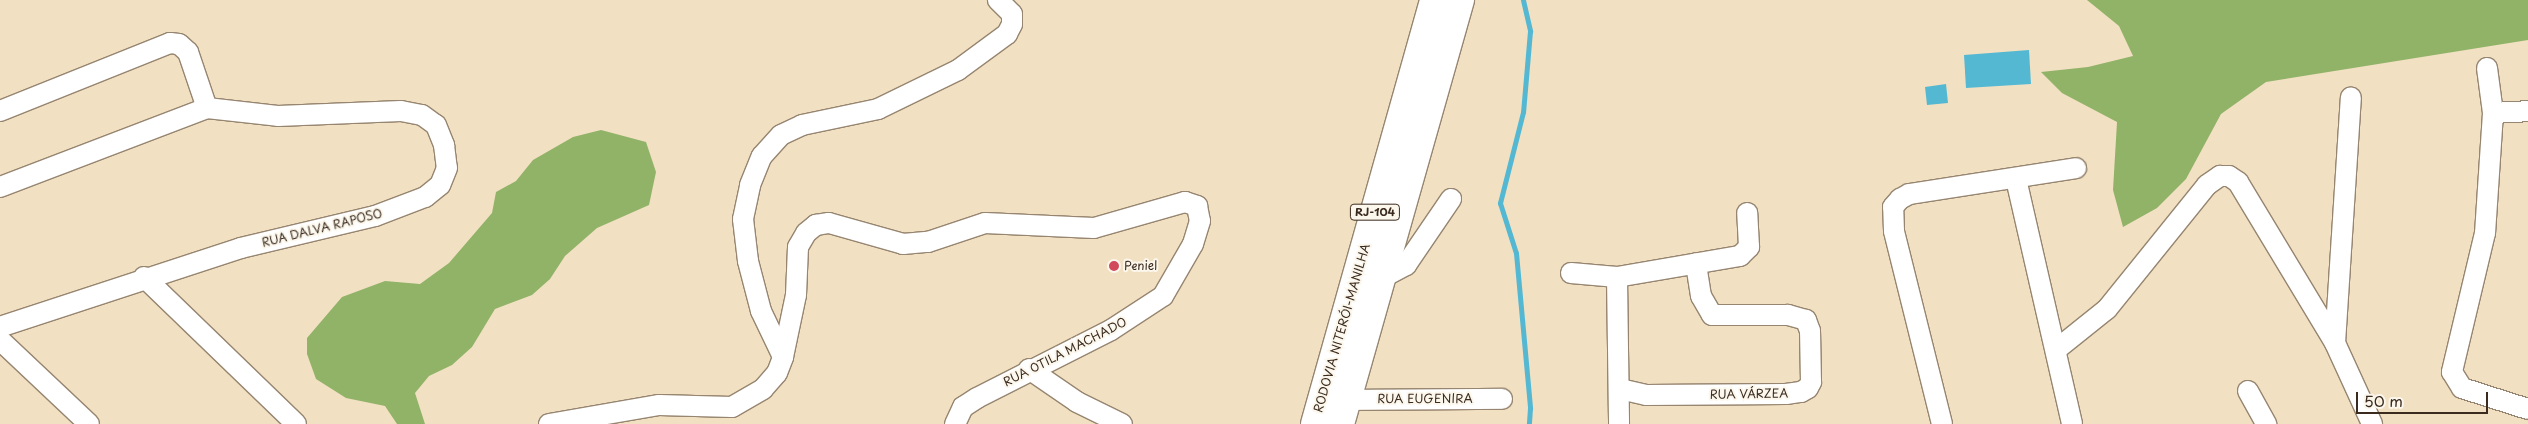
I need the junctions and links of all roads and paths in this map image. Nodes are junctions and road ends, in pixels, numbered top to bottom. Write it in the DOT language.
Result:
graph roads {
  1 [pos="998,0"];
  2 [pos="1434,0"];
  3 [pos="1460,0"];
  4 [pos="2487,68"];
  5 [pos="2351,98"];
  6 [pos="207,108"];
  7 [pos="2528,110"];
  8 [pos="0,111"];
  9 [pos="2493,113"];
  10 [pos="2076,168"];
  11 [pos="2016,179"];
  12 [pos="0,187"];
  13 [pos="1451,199"];
  14 [pos="1747,213"];
  15 [pos="1696,263"];
  16 [pos="1571,273"];
  17 [pos="144,277"];
  18 [pos="1616,277"];
  19 [pos="1378,280"];
  20 [pos="0,327"];
  21 [pos="0,340"];
  22 [pos="2335,343"];
  23 [pos="2057,349"];
  24 [pos="783,357"];
  25 [pos="1029,369"];
  26 [pos="1620,389"];
  27 [pos="2248,391"];
  28 [pos="1502,399"];
  29 [pos="2528,409"];
  30 [pos="1344,412"];
  31 [pos="89,424"];
  32 [pos="296,424"];
  33 [pos="549,424"];
  34 [pos="955,424"];
  35 [pos="1122,424"];
  36 [pos="1315,424"];
  37 [pos="1619,424"];
  38 [pos="1942,424"];
  39 [pos="2072,424"];
  40 [pos="2266,424"];
  41 [pos="2372,424"];
  1 -- 24 [label="street"];
  2 -- 36 [label="highway, RODOVIA NITERÓI-MANILHA / RJ-104"];
  3 -- 19 [label="highway, RODOVIA NITERÓI-MANILHA / RJ-104"];
  4 -- 9 [label="street"];
  5 -- 22 [label="street"];
  6 -- 8 [label="street"];
  6 -- 12 [label="street, RUA DALVA RAPOSO"];
  6 -- 17 [label="street, RUA DALVA RAPOSO"];
  7 -- 9 [label="street"];
  9 -- 29 [label="street"];
  10 -- 11 [label="street"];
  11 -- 23 [label="street"];
  11 -- 38 [label="street"];
  13 -- 19 [label="street"];
  14 -- 15 [label="street"];
  15 -- 18 [label="street"];
  15 -- 26 [label="street, RUA VÁRZEA"];
  16 -- 18 [label="street"];
  17 -- 20 [label="street, RUA DALVA RAPOSO"];
  17 -- 32 [label="street"];
  18 -- 26 [label="street"];
  19 -- 30 [label="highway, RODOVIA NITERÓI-MANILHA / RJ-104"];
  21 -- 31 [label="street"];
  22 -- 23 [label="street"];
  22 -- 41 [label="street"];
  23 -- 39 [label="street"];
  24 -- 25 [label="street, RUA OTILA MACHADO"];
  24 -- 33 [label="street, RUA OTILA MACHADO"];
  25 -- 34 [label="street, RUA OTILA MACHADO"];
  25 -- 35 [label="street"];
  26 -- 37 [label="street"];
  27 -- 40 [label="street"];
  28 -- 30 [label="street, RUA EUGENIRA"];
}
